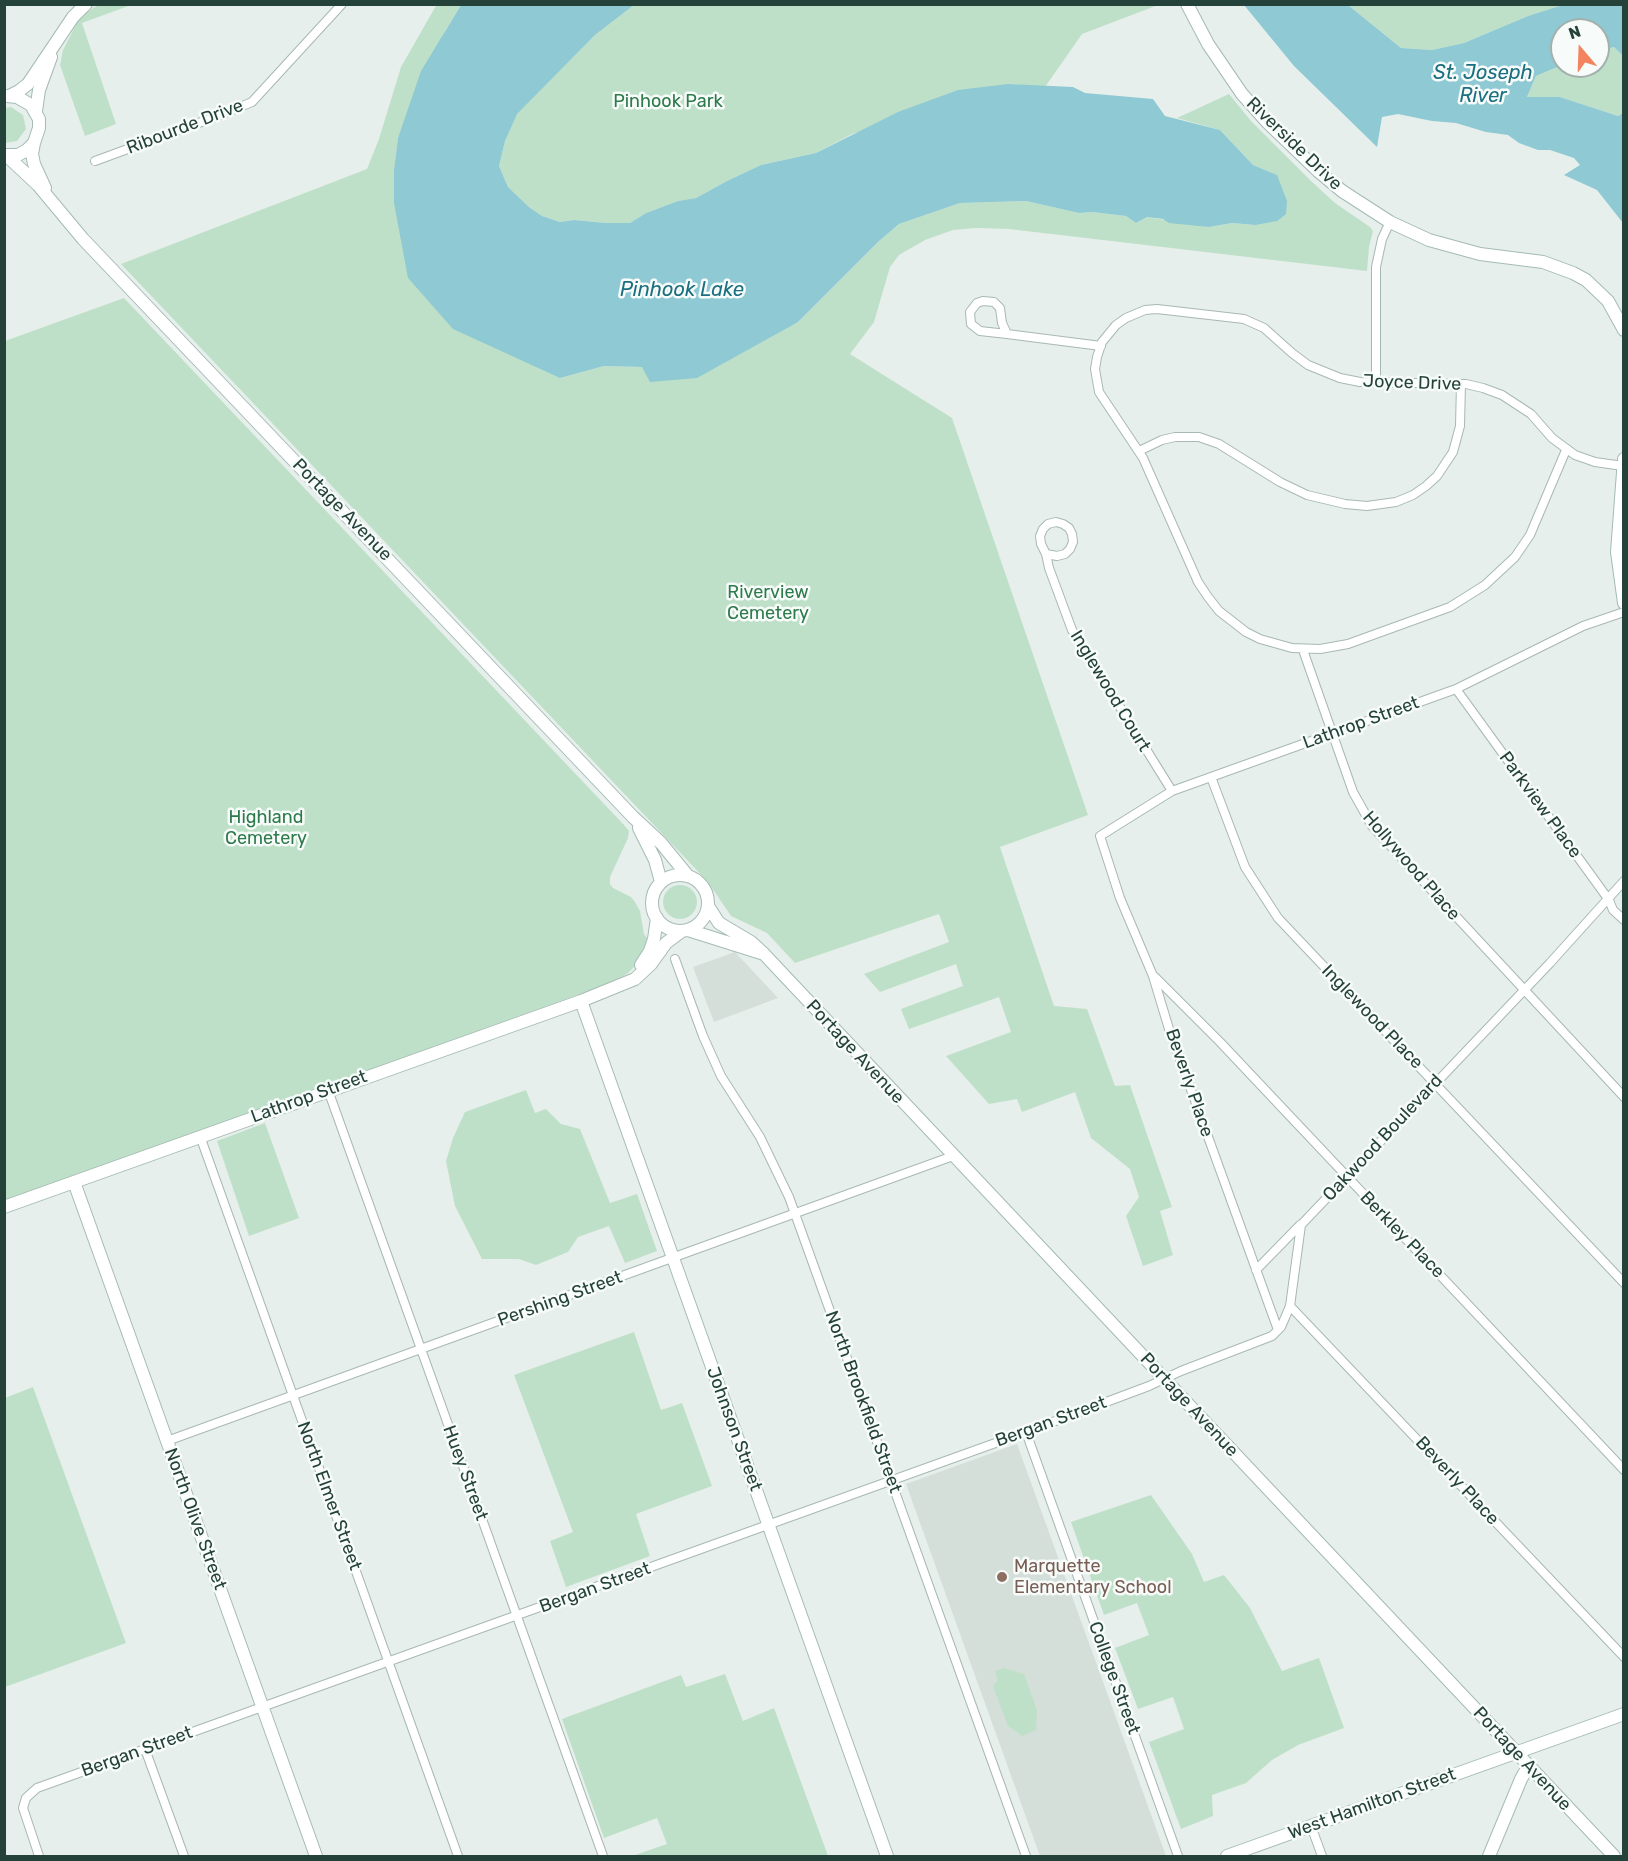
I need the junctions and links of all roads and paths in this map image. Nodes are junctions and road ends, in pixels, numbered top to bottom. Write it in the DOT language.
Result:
graph roads {
  1 [pos="86,4"];
  2 [pos="342,4"];
  3 [pos="1187,4"];
  4 [pos="53,48"];
  5 [pos="7,96"];
  6 [pos="36,111"];
  7 [pos="34,143"];
  8 [pos="6,156"];
  9 [pos="95,161"];
  10 [pos="53,202"];
  11 [pos="1390,222"];
  12 [pos="1623,330"];
  13 [pos="1007,334"];
  14 [pos="1101,346"];
  15 [pos="1376,383"];
  16 [pos="1461,384"];
  17 [pos="1566,450"];
  18 [pos="1139,451"];
  19 [pos="1623,459"];
  20 [pos="1623,466"];
  21 [pos="1046,554"];
  22 [pos="1623,603"];
  23 [pos="1623,612"];
  24 [pos="1303,650"];
  25 [pos="1456,689"];
  26 [pos="1333,733"];
  27 [pos="1211,777"];
  28 [pos="1172,791"];
  29 [pos="633,817"];
  30 [pos="1100,836"];
  31 [pos="688,876"];
  32 [pos="1623,881"];
  33 [pos="661,882"];
  34 [pos="1609,900"];
  35 [pos="708,906"];
  36 [pos="657,918"];
  37 [pos="1623,920"];
  38 [pos="685,931"];
  39 [pos="764,954"];
  40 [pos="675,959"];
  41 [pos="1154,976"];
  42 [pos="613,988"];
  43 [pos="1523,991"];
  44 [pos="581,1001"];
  45 [pos="1435,1083"];
  46 [pos="328,1090"];
  47 [pos="1623,1097"];
  48 [pos="200,1136"];
  49 [pos="953,1156"];
  50 [pos="1346,1177"];
  51 [pos="74,1182"];
  52 [pos="4,1207"];
  53 [pos="795,1214"];
  54 [pos="1301,1225"];
  55 [pos="673,1258"];
  56 [pos="1256,1270"];
  57 [pos="1623,1283"];
  58 [pos="1290,1306"];
  59 [pos="1278,1330"];
  60 [pos="421,1349"];
  61 [pos="1165,1378"];
  62 [pos="293,1395"];
  63 [pos="1026,1432"];
  64 [pos="167,1441"];
  65 [pos="1623,1470"];
  66 [pos="891,1480"];
  67 [pos="768,1524"];
  68 [pos="516,1616"];
  69 [pos="1623,1657"];
  70 [pos="389,1662"];
  71 [pos="262,1707"];
  72 [pos="1623,1713"];
  73 [pos="145,1749"];
  74 [pos="1516,1752"];
  75 [pos="1529,1765"];
  76 [pos="1311,1826"];
  77 [pos="39,1857"];
  78 [pos="184,1857"];
  79 [pos="316,1857"];
  80 [pos="459,1857"];
  81 [pos="603,1857"];
  82 [pos="887,1857"];
  83 [pos="1026,1857"];
  84 [pos="1178,1857"];
  85 [pos="1227,1857"];
  86 [pos="1322,1857"];
  87 [pos="1489,1857"];
  88 [pos="1614,1857"];
  1 -- 4 [label="street"];
  2 -- 9 [label="street, Ribourde Drive"];
  3 -- 11 [label="street, Riverside Drive"];
  4 -- 5 [label="street"];
  4 -- 6 [label="street, Portage Avenue"];
  5 -- 6 [label="street"];
  6 -- 7 [label="street, Portage Avenue"];
  7 -- 8 [label="street"];
  7 -- 10 [label="street, Portage Avenue"];
  8 -- 10 [label="street, Portage Avenue"];
  10 -- 29 [label="street, Portage Avenue"];
  11 -- 12 [label="street, Riverside Drive"];
  11 -- 15 [label="street"];
  13 -- 13 [label="street"];
  13 -- 14 [label="street"];
  14 -- 15 [label="street, Joyce Drive"];
  14 -- 18 [label="street"];
  15 -- 16 [label="street, Joyce Drive"];
  16 -- 17 [label="street, Joyce Drive"];
  16 -- 18 [label="street"];
  17 -- 20 [label="street, Joyce Drive"];
  17 -- 24 [label="street"];
  18 -- 24 [label="street"];
  19 -- 20 [label="street"];
  20 -- 22 [label="street"];
  21 -- 21 [label="street, Inglewood Court"];
  21 -- 28 [label="street, Inglewood Court"];
  23 -- 25 [label="street, Lathrop Street"];
  24 -- 26 [label="street, Hollywood Place"];
  25 -- 26 [label="street, Lathrop Street"];
  25 -- 34 [label="street, Parkview Place"];
  26 -- 27 [label="street, Lathrop Street"];
  26 -- 43 [label="street, Hollywood Place"];
  27 -- 28 [label="street, Lathrop Street"];
  27 -- 45 [label="street, Inglewood Place"];
  28 -- 30 [label="street, Lathrop Street"];
  29 -- 31 [label="street, Portage Avenue"];
  29 -- 33 [label="street, Portage Avenue"];
  30 -- 41 [label="street, Beverly Place"];
  31 -- 33 [label="street"];
  31 -- 35 [label="street"];
  32 -- 34 [label="street, Oakwood Boulevard"];
  33 -- 36 [label="street"];
  34 -- 37 [label="street, Parkview Place"];
  34 -- 43 [label="street, Oakwood Boulevard"];
  35 -- 38 [label="street"];
  35 -- 39 [label="street, Portage Avenue"];
  36 -- 38 [label="street"];
  36 -- 42 [label="street, Lathrop Street"];
  38 -- 39 [label="street, Portage Avenue"];
  38 -- 42 [label="street, Lathrop Street"];
  39 -- 49 [label="street, Portage Avenue"];
  40 -- 53 [label="street, North Brookfield Street"];
  41 -- 50 [label="street, Berkley Place"];
  41 -- 56 [label="street, Beverly Place"];
  42 -- 44 [label="street, Lathrop Street"];
  43 -- 45 [label="street, Oakwood Boulevard"];
  43 -- 47 [label="street, Hollywood Place"];
  44 -- 46 [label="street, Lathrop Street"];
  44 -- 55 [label="street, Johnson Street"];
  45 -- 50 [label="street, Oakwood Boulevard"];
  45 -- 57 [label="street, Inglewood Place"];
  46 -- 48 [label="street, Lathrop Street"];
  46 -- 60 [label="street, Huey Street"];
  48 -- 51 [label="street, Lathrop Street"];
  48 -- 62 [label="street, North Elmer Street"];
  49 -- 53 [label="street, Pershing Street"];
  49 -- 61 [label="street, Portage Avenue"];
  50 -- 54 [label="street, Oakwood Boulevard"];
  50 -- 65 [label="street, Berkley Place"];
  51 -- 52 [label="street, Lathrop Street"];
  51 -- 64 [label="street, North Olive Street"];
  53 -- 55 [label="street, Pershing Street"];
  53 -- 66 [label="street, North Brookfield Street"];
  54 -- 56 [label="street"];
  54 -- 58 [label="street"];
  55 -- 60 [label="street, Pershing Street"];
  55 -- 67 [label="street, Johnson Street"];
  56 -- 59 [label="street, Beverly Place"];
  58 -- 59 [label="street"];
  58 -- 69 [label="street, Beverly Place"];
  59 -- 61 [label="street"];
  60 -- 62 [label="street, Pershing Street"];
  60 -- 68 [label="street, Huey Street"];
  61 -- 63 [label="street, Bergan Street"];
  61 -- 74 [label="street, Portage Avenue"];
  62 -- 64 [label="street, Pershing Street"];
  62 -- 70 [label="street, North Elmer Street"];
  63 -- 66 [label="street, Bergan Street"];
  63 -- 84 [label="street, College Street"];
  64 -- 71 [label="street, North Olive Street"];
  66 -- 67 [label="street, Bergan Street"];
  66 -- 83 [label="street, North Brookfield Street"];
  67 -- 68 [label="street, Bergan Street"];
  67 -- 82 [label="street, Johnson Street"];
  68 -- 70 [label="street, Bergan Street"];
  68 -- 81 [label="street, Huey Street"];
  70 -- 71 [label="street, Bergan Street"];
  70 -- 80 [label="street, North Elmer Street"];
  71 -- 73 [label="street, Bergan Street"];
  71 -- 79 [label="street, North Olive Street"];
  72 -- 74 [label="street, West Hamilton Street"];
  73 -- 77 [label="street, Bergan Street"];
  73 -- 78 [label="street"];
  74 -- 75 [label="street, Portage Avenue"];
  74 -- 76 [label="street, West Hamilton Street"];
  75 -- 87 [label="street"];
  75 -- 88 [label="street, Portage Avenue"];
  76 -- 85 [label="street, West Hamilton Street"];
  76 -- 86 [label="street"];
}
